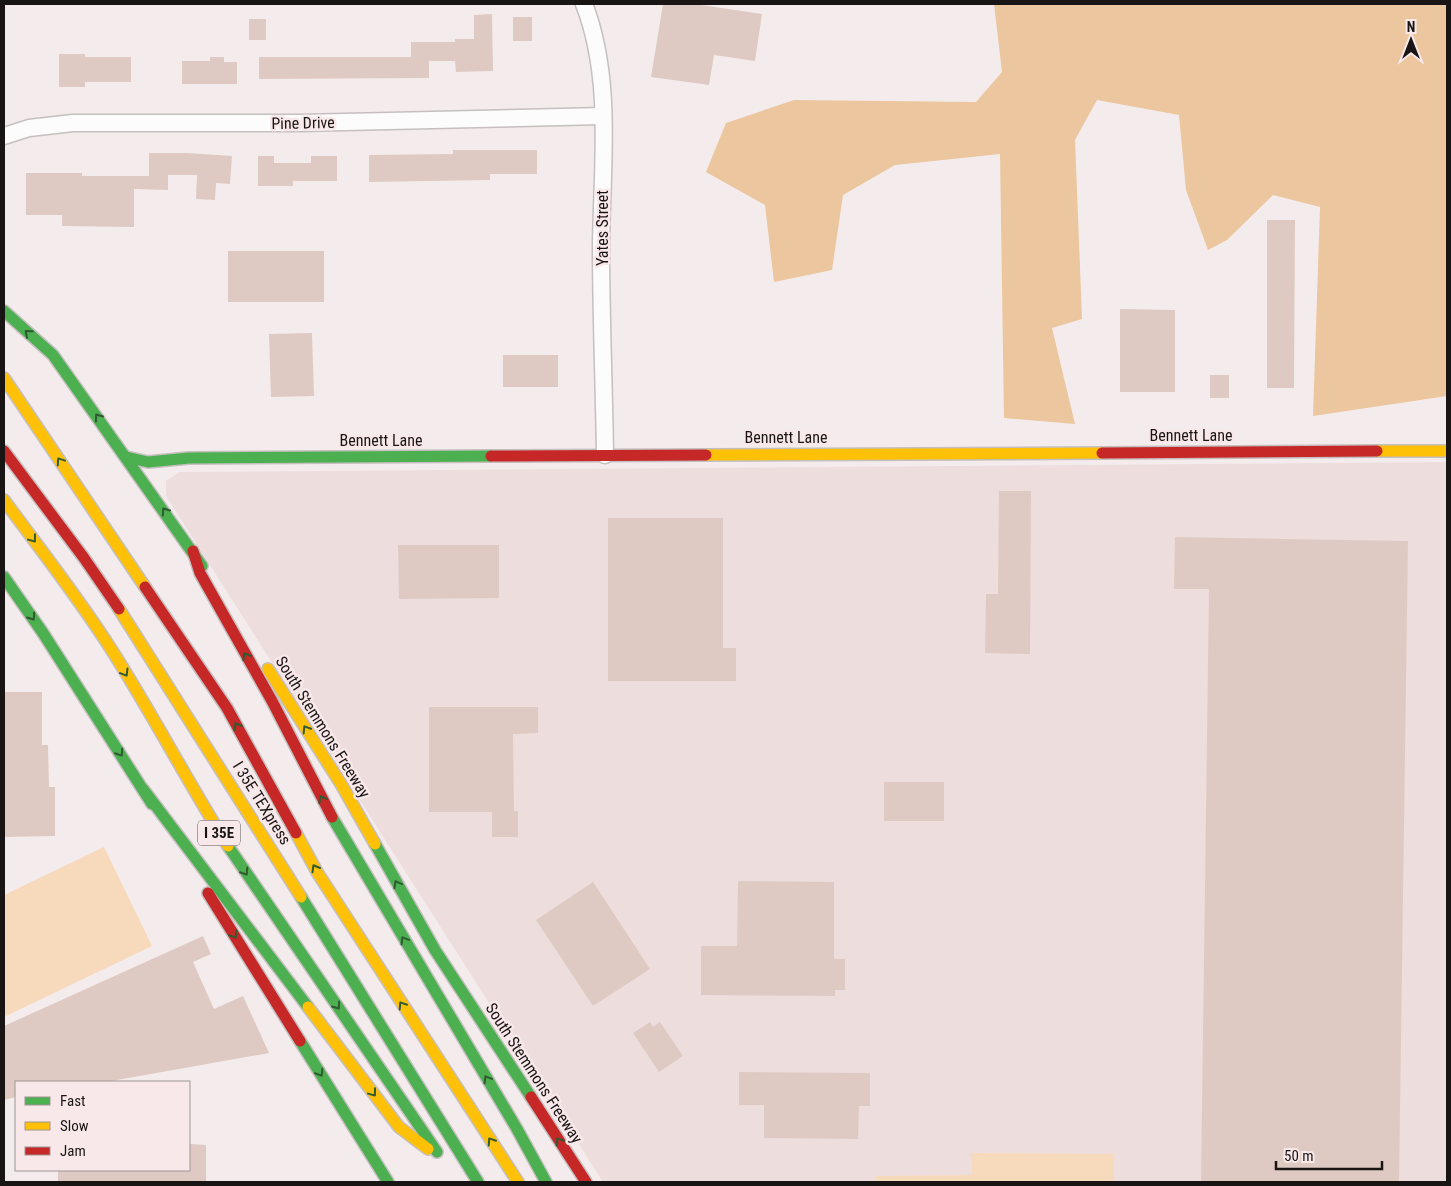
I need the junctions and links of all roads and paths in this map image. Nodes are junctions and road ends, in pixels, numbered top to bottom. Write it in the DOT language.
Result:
graph roads {
  1 [pos="584,4"];
  2 [pos="603,116"];
  3 [pos="4,136"];
  4 [pos="4,312"];
  5 [pos="4,378"];
  6 [pos="4,451"];
  7 [pos="1447,451"];
  8 [pos="605,454"];
  9 [pos="126,457"];
  10 [pos="46,462"];
  11 [pos="4,500"];
  12 [pos="193,551"];
  13 [pos="126,559"];
  14 [pos="4,577"];
  15 [pos="143,789"];
  16 [pos="388,1182"];
  17 [pos="478,1182"];
  18 [pos="518,1182"];
  19 [pos="546,1182"];
  20 [pos="586,1182"];
  1 -- 2 [label="street, Yates Street"];
  2 -- 3 [label="street, Pine Drive"];
  2 -- 8 [label="street, Yates Street"];
  9 -- 4 [label="main road, South Stemmons Freeway, one-way"];
  13 -- 5 [label="main road, one-way"];
  6 -- 17 [label="main road, I 35E TEXpress"];
  7 -- 8 [label="main road, Bennett Lane"];
  8 -- 9 [label="main road, Bennett Lane"];
  12 -- 9 [label="main road, South Stemmons Freeway, one-way"];
  10 -- 13 [label="main road"];
  11 -- 15 [label="main road, I 35E"];
  19 -- 12 [label="main road, one-way"];
  20 -- 12 [label="main road, South Stemmons Freeway, one-way"];
  18 -- 13 [label="main road, one-way"];
  14 -- 15 [label="main road, one-way"];
  15 -- 16 [label="main road, one-way"];
}
